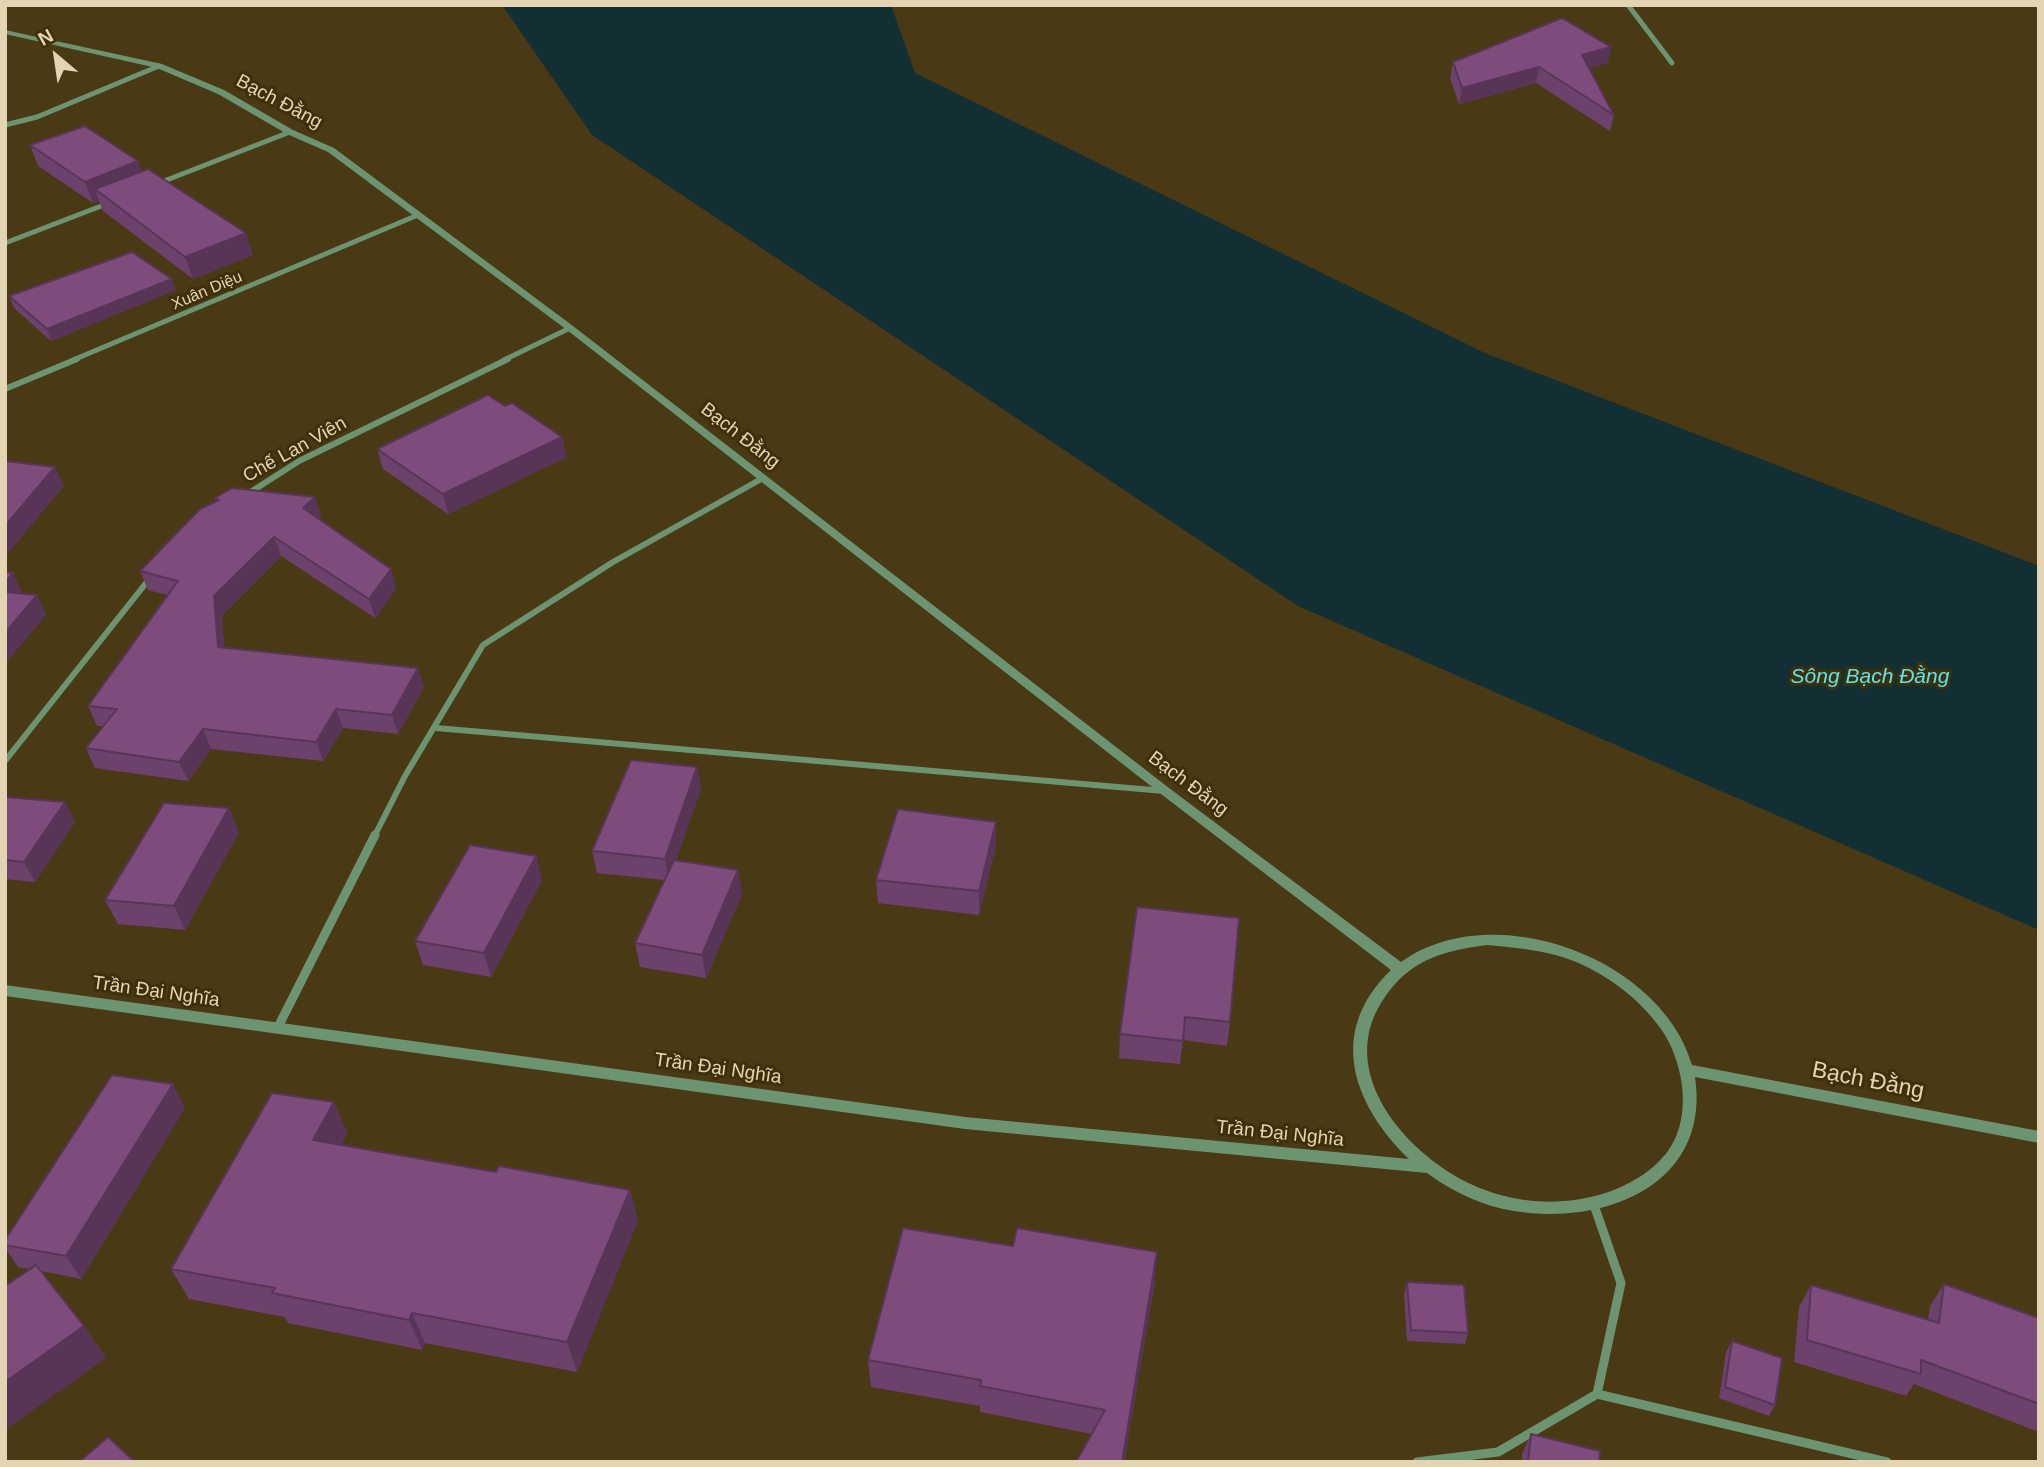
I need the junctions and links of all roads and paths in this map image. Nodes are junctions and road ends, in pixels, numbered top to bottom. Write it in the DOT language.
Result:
graph roads {
  1 [pos="1628,5"];
  2 [pos="5,32"];
  3 [pos="1672,63"];
  4 [pos="159,66"];
  5 [pos="5,125"];
  6 [pos="289,132"];
  7 [pos="147,188"];
  8 [pos="121,198"];
  9 [pos="418,215"];
  10 [pos="5,243"];
  11 [pos="570,328"];
  12 [pos="5,389"];
  13 [pos="763,478"];
  14 [pos="242,498"];
  15 [pos="159,567"];
  16 [pos="436,728"];
  17 [pos="5,761"];
  18 [pos="1165,791"];
  19 [pos="1399,969"];
  20 [pos="5,989"];
  21 [pos="278,1029"];
  22 [pos="1688,1070"];
  23 [pos="2039,1137"];
  24 [pos="1427,1167"];
  25 [pos="1594,1205"];
  26 [pos="1597,1394"];
  27 [pos="1418,1462"];
  28 [pos="1887,1462"];
  1 -- 3 [label="street"];
  2 -- 4 [label="street, Bạch Đằng"];
  4 -- 5 [label="street"];
  4 -- 6 [label="street, Bạch Đằng"];
  6 -- 7 [label="street"];
  6 -- 9 [label="street, Bạch Đằng"];
  8 -- 10 [label="street"];
  9 -- 11 [label="street, Bạch Đằng"];
  9 -- 12 [label="street, Xuân Diệu"];
  11 -- 13 [label="street, Bạch Đằng"];
  11 -- 14 [label="street, Chế Lan Viên"];
  13 -- 16 [label="street"];
  13 -- 18 [label="street, Bạch Đằng"];
  15 -- 17 [label="street"];
  16 -- 18 [label="street"];
  16 -- 21 [label="street"];
  18 -- 19 [label="street, Bạch Đằng"];
  19 -- 22 [label="street"];
  19 -- 24 [label="street"];
  20 -- 21 [label="street, Trần Đại Nghĩa"];
  21 -- 24 [label="street, Trần Đại Nghĩa"];
  22 -- 23 [label="street, Bạch Đằng"];
  22 -- 25 [label="street"];
  24 -- 25 [label="street"];
  25 -- 26 [label="street"];
  26 -- 27 [label="street"];
  26 -- 28 [label="street"];
}
